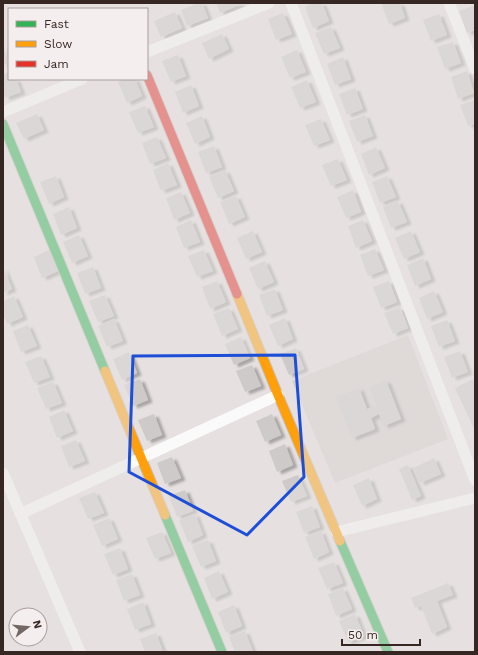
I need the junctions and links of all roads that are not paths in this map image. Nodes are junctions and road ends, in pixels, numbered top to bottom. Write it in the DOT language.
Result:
graph roads {
  1 [pos="269,3"];
  2 [pos="292,3"];
  3 [pos="449,3"];
  4 [pos="148,52"];
  5 [pos="475,69"];
  6 [pos="148,77"];
  7 [pos="80,80"];
  8 [pos="3,112"];
  9 [pos="3,124"];
  10 [pos="278,394"];
  11 [pos="140,458"];
  12 [pos="3,473"];
  13 [pos="475,480"];
  14 [pos="475,498"];
  15 [pos="20,514"];
  16 [pos="336,532"];
  17 [pos="80,652"];
  18 [pos="222,652"];
  19 [pos="388,652"];
  1 -- 4 [label="street"];
  2 -- 13 [label="street"];
  3 -- 5 [label="street"];
  6 -- 10 [label="street"];
  7 -- 8 [label="street"];
  9 -- 11 [label="street"];
  10 -- 11 [label="street"];
  10 -- 16 [label="street"];
  11 -- 15 [label="street"];
  11 -- 18 [label="street"];
  12 -- 15 [label="street"];
  14 -- 16 [label="street"];
  15 -- 17 [label="street"];
  16 -- 19 [label="street"];
}
